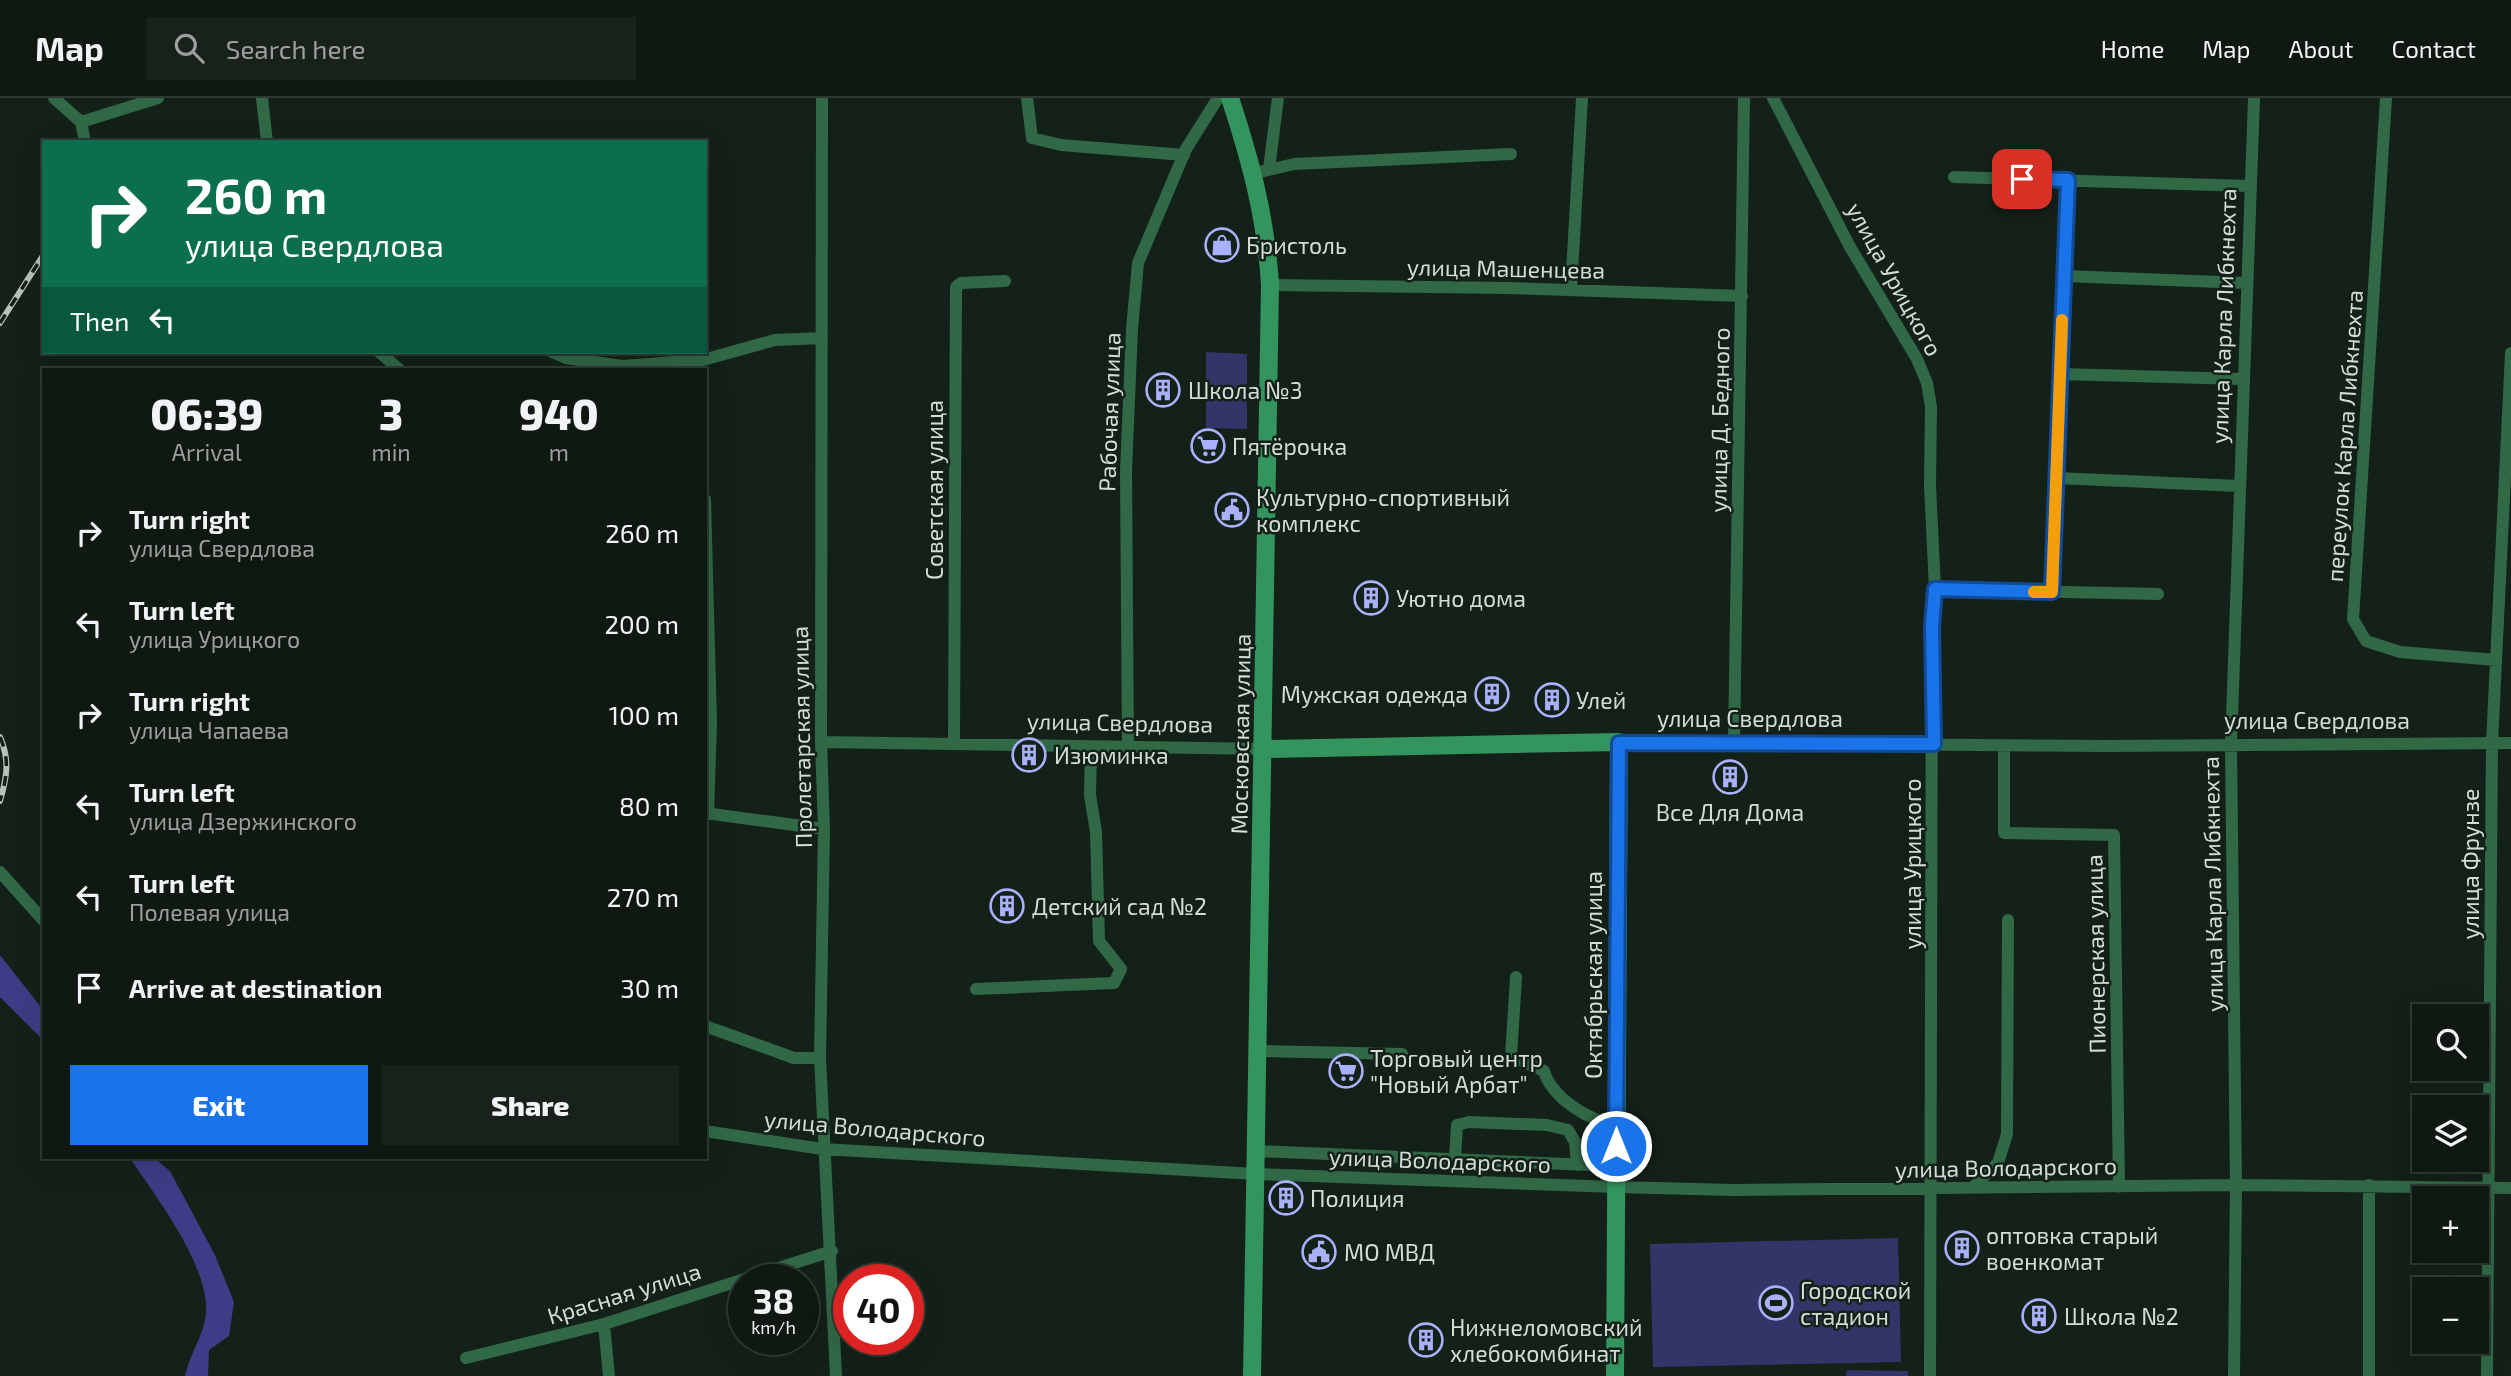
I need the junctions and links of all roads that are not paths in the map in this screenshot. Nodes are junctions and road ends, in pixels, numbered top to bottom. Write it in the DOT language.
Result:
graph roads {
  1 [pos="54,98"];
  2 [pos="158,98"];
  3 [pos="262,98"];
  4 [pos="822,98"];
  5 [pos="1027,98"];
  6 [pos="1218,98"];
  7 [pos="1230,98"];
  8 [pos="1278,98"];
  9 [pos="1582,98"];
  10 [pos="1744,98"];
  11 [pos="1773,98"];
  12 [pos="2253,98"];
  13 [pos="2386,98"];
  14 [pos="81,121"];
  15 [pos="85,140"];
  16 [pos="267,140"];
  17 [pos="1511,154"];
  18 [pos="1184,155"];
  19 [pos="1262,171"];
  20 [pos="1954,177"];
  21 [pos="2068,180"];
  22 [pos="2249,186"];
  23 [pos="2064,276"];
  24 [pos="1005,281"];
  25 [pos="2246,282"];
  26 [pos="1270,285"];
  27 [pos="1572,290"];
  28 [pos="1742,296"];
  29 [pos="822,338"];
  30 [pos="2511,353"];
  31 [pos="382,354"];
  32 [pos="557,354"];
  33 [pos="398,368"];
  34 [pos="2060,374"];
  35 [pos="2242,379"];
  36 [pos="2056,478"];
  37 [pos="2239,486"];
  38 [pos="707,574"];
  39 [pos="1935,589"];
  40 [pos="2052,592"];
  41 [pos="2158,594"];
  42 [pos="2496,660"];
  43 [pos="821,742"];
  44 [pos="1619,743"];
  45 [pos="1734,743"];
  46 [pos="2492,743"];
  47 [pos="2511,743"];
  48 [pos="954,744"];
  49 [pos="1934,744"];
  50 [pos="2231,745"];
  51 [pos="1091,746"];
  52 [pos="2004,746"];
  53 [pos="1128,747"];
  54 [pos="1264,750"];
  55 [pos="707,813"];
  56 [pos="824,828"];
  57 [pos="0,872"];
  58 [pos="42,919"];
  59 [pos="2008,920"];
  60 [pos="1516,976"];
  61 [pos="976,989"];
  62 [pos="707,1027"];
  63 [pos="1259,1051"];
  64 [pos="1402,1054"];
  65 [pos="820,1058"];
  66 [pos="1616,1125"];
  67 [pos="707,1131"];
  68 [pos="822,1149"];
  69 [pos="1256,1151"];
  70 [pos="1455,1159"];
  71 [pos="1577,1165"];
  72 [pos="1616,1166"];
  73 [pos="1256,1174"];
  74 [pos="2236,1185"];
  75 [pos="2369,1185"];
  76 [pos="1616,1187"];
  77 [pos="2119,1187"];
  78 [pos="1933,1188"];
  79 [pos="1972,1188"];
  80 [pos="2490,1188"];
  81 [pos="2511,1188"];
  82 [pos="832,1251"];
  83 [pos="604,1324"];
  84 [pos="466,1358"];
  85 [pos="609,1376"];
  86 [pos="836,1376"];
  87 [pos="1252,1376"];
  88 [pos="1615,1376"];
  89 [pos="1930,1376"];
  90 [pos="2234,1376"];
  91 [pos="2369,1376"];
  92 [pos="2487,1376"];
  1 -- 14 [label="street"];
  2 -- 14 [label="street"];
  3 -- 16 [label="street"];
  4 -- 29 [label="street, Пролетарская улица"];
  5 -- 18 [label="street"];
  6 -- 18 [label="street, Рабочая улица"];
  7 -- 19 [label="main road, Московская улица"];
  8 -- 19 [label="street"];
  9 -- 27 [label="street"];
  10 -- 28 [label="street, улица Д. Бедного"];
  11 -- 39 [label="street, улица Урицкого"];
  12 -- 22 [label="street, улица Карла Либкнехта"];
  13 -- 42 [label="street, переулок Карла Либкнехта"];
  14 -- 15 [label="street"];
  17 -- 19 [label="street"];
  18 -- 53 [label="street, Рабочая улица"];
  19 -- 26 [label="main road, Московская улица"];
  20 -- 21 [label="street"];
  21 -- 22 [label="street"];
  21 -- 23 [label="street"];
  22 -- 25 [label="street, улица Карла Либкнехта"];
  23 -- 25 [label="street"];
  23 -- 34 [label="street"];
  24 -- 48 [label="street, Советская улица"];
  25 -- 35 [label="street, улица Карла Либкнехта"];
  26 -- 27 [label="street, улица Машенцева"];
  26 -- 54 [label="main road, Московская улица"];
  27 -- 28 [label="street, улица Машенцева"];
  28 -- 45 [label="street, улица Д. Бедного"];
  29 -- 32 [label="street"];
  29 -- 43 [label="street, Пролетарская улица"];
  30 -- 42 [label="street, улица Фрунзе"];
  31 -- 33 [label="street"];
  34 -- 35 [label="street"];
  34 -- 36 [label="street"];
  35 -- 37 [label="street, улица Карла Либкнехта"];
  36 -- 37 [label="street"];
  36 -- 40 [label="street"];
  37 -- 50 [label="street, улица Карла Либкнехта"];
  38 -- 55 [label="street"];
  39 -- 40 [label="street"];
  39 -- 49 [label="street, улица Урицкого"];
  40 -- 41 [label="street"];
  42 -- 46 [label="street, улица Фрунзе"];
  43 -- 48 [label="street, улица Свердлова"];
  43 -- 56 [label="street, Пролетарская улица"];
  44 -- 45 [label="street, улица Свердлова"];
  44 -- 54 [label="main road, улица Свердлова"];
  44 -- 66 [label="main road, Октябрьская улица"];
  45 -- 49 [label="street, улица Свердлова"];
  46 -- 47 [label="street, улица Свердлова"];
  46 -- 50 [label="street, улица Свердлова"];
  46 -- 80 [label="street, улица Фрунзе"];
  48 -- 51 [label="street, улица Свердлова"];
  49 -- 52 [label="street, улица Свердлова"];
  49 -- 78 [label="street, улица Урицкого"];
  50 -- 52 [label="street, улица Свердлова"];
  50 -- 74 [label="street, улица Карла Либкнехта"];
  51 -- 53 [label="street, улица Свердлова"];
  51 -- 61 [label="street"];
  52 -- 77 [label="street, Пионерская улица"];
  53 -- 54 [label="street, улица Свердлова"];
  54 -- 63 [label="main road, Московская улица"];
  55 -- 56 [label="street"];
  56 -- 65 [label="street, Пролетарская улица"];
  57 -- 58 [label="street"];
  59 -- 79 [label="street"];
  60 -- 66 [label="street"];
  62 -- 65 [label="street"];
  63 -- 64 [label="street"];
  63 -- 69 [label="main road, Московская улица"];
  65 -- 68 [label="street, Пролетарская улица"];
  66 -- 72 [label="main road, Октябрьская улица"];
  67 -- 68 [label="street, улица Володарского"];
  68 -- 73 [label="street, улица Володарского"];
  68 -- 82 [label="street, Пролетарская улица"];
  69 -- 70 [label="street"];
  69 -- 73 [label="main road, Московская улица"];
  70 -- 71 [label="street"];
  70 -- 71 [label="street"];
  71 -- 72 [label="street"];
  72 -- 76 [label="main road, Октябрьская улица"];
  73 -- 76 [label="street, улица Володарского"];
  73 -- 87 [label="main road, Московская улица"];
  74 -- 75 [label="street, улица Володарского"];
  74 -- 77 [label="street, улица Володарского"];
  74 -- 90 [label="street, улица Карла Либкнехта"];
  75 -- 80 [label="street, улица Володарского"];
  75 -- 91 [label="street"];
  76 -- 78 [label="street, улица Володарского"];
  76 -- 88 [label="main road, Октябрьская улица"];
  77 -- 79 [label="street, улица Володарского"];
  78 -- 79 [label="street, улица Володарского"];
  78 -- 89 [label="street, улица Урицкого"];
  80 -- 81 [label="street, улица Володарского"];
  80 -- 92 [label="street, улица Фрунзе"];
  82 -- 83 [label="street, Красная улица"];
  82 -- 86 [label="street, Пролетарская улица"];
  83 -- 84 [label="street, Красная улица"];
  83 -- 85 [label="street"];
}
